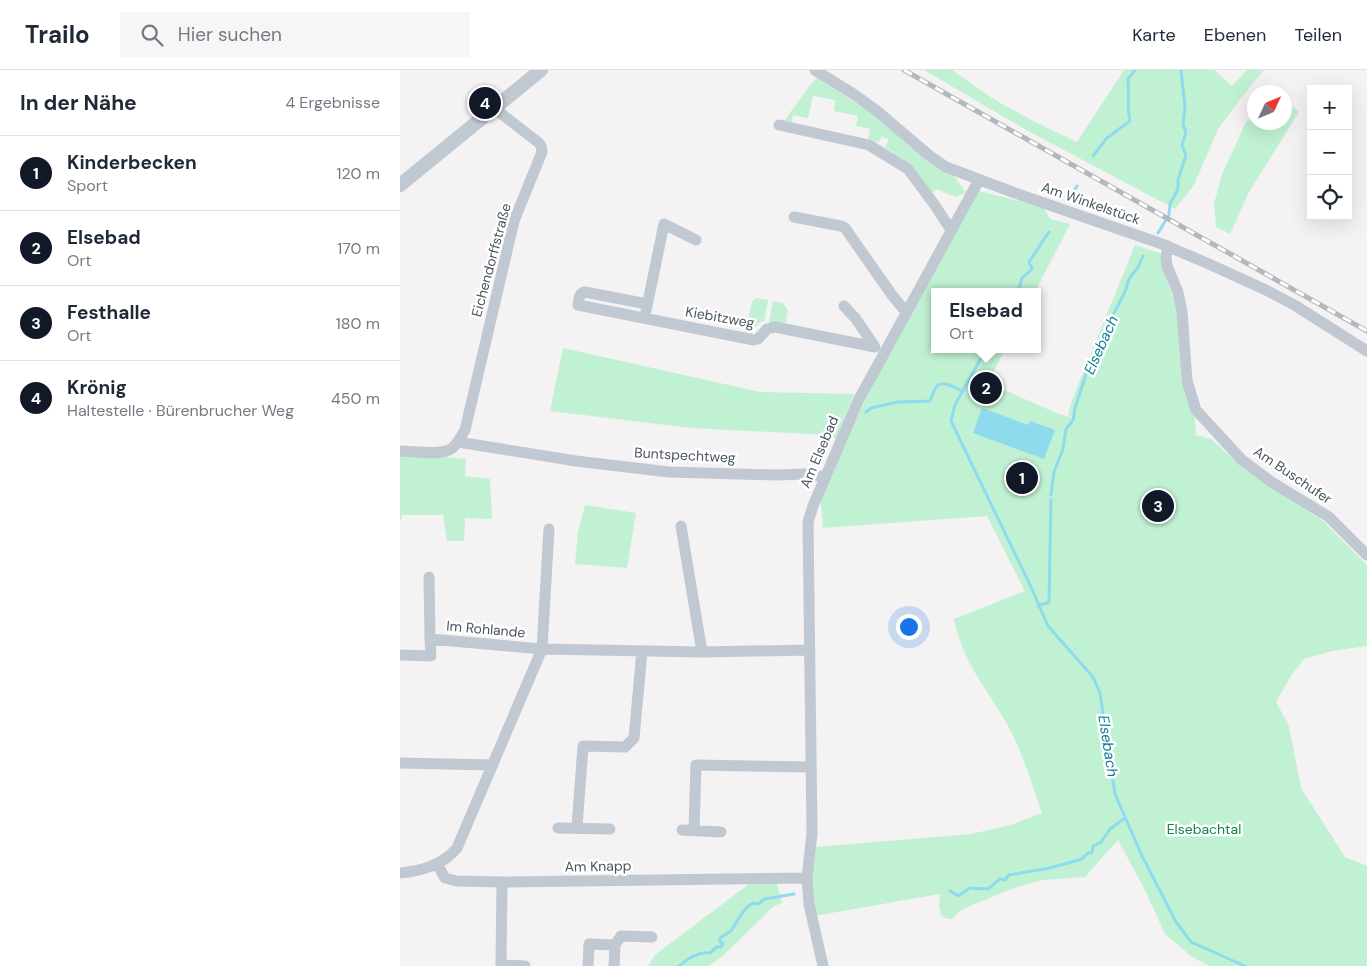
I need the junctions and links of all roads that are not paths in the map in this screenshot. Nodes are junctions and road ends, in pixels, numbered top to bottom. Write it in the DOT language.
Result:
graph roads {
  1 [pos="541,70"];
  2 [pos="815,70"];
  3 [pos="494,108"];
  4 [pos="779,125"];
  5 [pos="979,180"];
  6 [pos="400,185"];
  7 [pos="794,217"];
  8 [pos="951,230"];
  9 [pos="696,240"];
  10 [pos="1168,246"];
  11 [pos="647,304"];
  12 [pos="844,306"];
  13 [pos="906,312"];
  14 [pos="644,318"];
  15 [pos="879,350"];
  16 [pos="1367,350"];
  17 [pos="458,442"];
  18 [pos="400,451"];
  19 [pos="825,477"];
  20 [pos="681,526"];
  21 [pos="549,529"];
  22 [pos="1367,555"];
  23 [pos="429,577"];
  24 [pos="430,639"];
  25 [pos="542,649"];
  26 [pos="810,650"];
  27 [pos="642,651"];
  28 [pos="702,652"];
  29 [pos="400,655"];
  30 [pos="400,763"];
  31 [pos="493,765"];
  32 [pos="810,767"];
  33 [pos="558,828"];
  34 [pos="577,828"];
  35 [pos="610,829"];
  36 [pos="721,832"];
  37 [pos="437,864"];
  38 [pos="400,873"];
  39 [pos="807,878"];
  40 [pos="502,882"];
  41 [pos="652,937"];
  42 [pos="615,945"];
  43 [pos="525,966"];
  44 [pos="588,966"];
  45 [pos="614,966"];
  46 [pos="822,966"];
  1 -- 3 [label="street"];
  2 -- 5 [label="street, Am Winkelstück"];
  3 -- 6 [label="street"];
  3 -- 17 [label="street, Eichendorffstraße"];
  4 -- 8 [label="street"];
  5 -- 8 [label="street, Am Elsebad"];
  5 -- 10 [label="street, Am Winkelstück"];
  7 -- 13 [label="street"];
  8 -- 13 [label="street, Am Elsebad"];
  9 -- 11 [label="street"];
  10 -- 16 [label="street, Am Winkelstück"];
  10 -- 22 [label="street, Am Buschufer"];
  11 -- 14 [label="street"];
  11 -- 14 [label="street, Kiebitzweg"];
  12 -- 15 [label="street"];
  13 -- 15 [label="street, Am Elsebad"];
  14 -- 15 [label="street, Kiebitzweg"];
  15 -- 19 [label="street, Am Elsebad"];
  17 -- 18 [label="street"];
  17 -- 19 [label="street, Buntspechtweg"];
  19 -- 26 [label="street, Am Elsebad"];
  20 -- 28 [label="street"];
  21 -- 25 [label="street, Im Rohlande"];
  23 -- 24 [label="street, Im Rohlande"];
  24 -- 25 [label="street, Im Rohlande"];
  24 -- 29 [label="street"];
  25 -- 27 [label="street, Im Rohlande"];
  25 -- 31 [label="street, Im Rohlande"];
  26 -- 28 [label="street, Im Rohlande"];
  26 -- 32 [label="street, Am Elsebad"];
  27 -- 28 [label="street, Im Rohlande"];
  27 -- 34 [label="street"];
  30 -- 31 [label="street"];
  31 -- 37 [label="street, Im Rohlande"];
  32 -- 36 [label="street"];
  32 -- 39 [label="street, Am Elsebad"];
  33 -- 34 [label="street"];
  34 -- 35 [label="street"];
  37 -- 38 [label="street"];
  37 -- 40 [label="street, Am Knapp"];
  39 -- 40 [label="street, Am Knapp"];
  39 -- 46 [label="street, Am Elsebad"];
  40 -- 43 [label="street"];
  41 -- 42 [label="street"];
  42 -- 44 [label="street"];
  42 -- 45 [label="street"];
}
